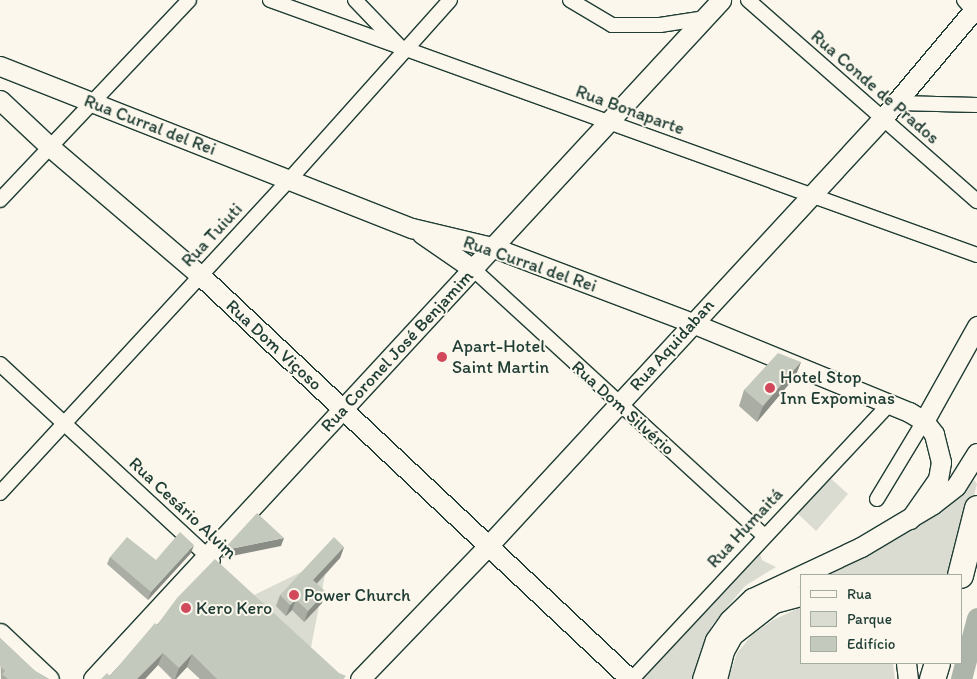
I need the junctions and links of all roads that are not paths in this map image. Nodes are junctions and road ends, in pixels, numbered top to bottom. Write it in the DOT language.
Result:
graph roads {
  1 [pos="189,0"];
  2 [pos="270,0"];
  3 [pos="355,0"];
  4 [pos="450,0"];
  5 [pos="570,0"];
  6 [pos="722,0"];
  7 [pos="748,0"];
  8 [pos="974,8"];
  9 [pos="705,18"];
  10 [pos="404,51"];
  11 [pos="0,66"];
  12 [pos="0,100"];
  13 [pos="897,102"];
  14 [pos="92,103"];
  15 [pos="977,105"];
  16 [pos="882,119"];
  17 [pos="610,122"];
  18 [pos="50,147"];
  19 [pos="290,179"];
  20 [pos="812,195"];
  21 [pos="0,200"];
  22 [pos="977,201"];
  23 [pos="412,228"];
  24 [pos="492,247"];
  25 [pos="977,255"];
  26 [pos="473,270"];
  27 [pos="200,276"];
  28 [pos="692,323"];
  29 [pos="977,326"];
  30 [pos="0,364"];
  31 [pos="618,404"];
  32 [pos="889,404"];
  33 [pos="342,409"];
  34 [pos="924,420"];
  35 [pos="65,424"];
  36 [pos="977,453"];
  37 [pos="0,493"];
  38 [pos="877,499"];
  39 [pos="977,508"];
  40 [pos="910,519"];
  41 [pos="763,535"];
  42 [pos="487,547"];
  43 [pos="209,557"];
  44 [pos="223,571"];
  45 [pos="803,574"];
  46 [pos="960,574"];
  47 [pos="800,576"];
  48 [pos="800,596"];
  49 [pos="0,633"];
  50 [pos="906,664"];
  51 [pos="937,664"];
  52 [pos="49,679"];
  53 [pos="93,679"];
  54 [pos="360,679"];
  55 [pos="631,679"];
  56 [pos="702,679"];
  57 [pos="717,679"];
  58 [pos="908,679"];
  59 [pos="932,679"];
  1 -- 14 [label="street"];
  2 -- 10 [label="street, Rua Bonaparte"];
  3 -- 10 [label="street"];
  4 -- 10 [label="street, Rua Tuiuti"];
  5 -- 9 [label="street"];
  6 -- 9 [label="street, Rua Coronel José Benjamim"];
  7 -- 16 [label="street, Rua Conde de Prados"];
  8 -- 13 [label="street, Rua Aquidaban"];
  9 -- 17 [label="street, Rua Coronel José Benjamim"];
  10 -- 17 [label="street, Rua Bonaparte"];
  10 -- 19 [label="street, Rua Tuiuti"];
  11 -- 14 [label="street, Rua Curral del Rei"];
  12 -- 18 [label="street, Rua Dom Viçoso"];
  13 -- 15 [label="street"];
  13 -- 16 [label="street, Rua Aquidaban"];
  14 -- 18 [label="street"];
  14 -- 19 [label="street, Rua Curral del Rei"];
  16 -- 20 [label="street, Rua Aquidaban"];
  16 -- 22 [label="street, Rua Conde de Prados"];
  17 -- 20 [label="street, Rua Bonaparte"];
  17 -- 24 [label="street, Rua Coronel José Benjamim"];
  18 -- 21 [label="street"];
  18 -- 27 [label="street, Rua Dom Viçoso"];
  19 -- 23 [label="street, Rua Curral del Rei"];
  19 -- 27 [label="street, Rua Tuiuti"];
  20 -- 25 [label="street, Rua Bonaparte"];
  20 -- 28 [label="street, Rua Aquidaban"];
  23 -- 24 [label="street, Rua Curral del Rei"];
  23 -- 26 [label="street, Rua Dom Silvério"];
  24 -- 26 [label="street, Rua Coronel José Benjamim"];
  24 -- 28 [label="street, Rua Curral del Rei"];
  26 -- 31 [label="street, Rua Dom Silvério"];
  26 -- 33 [label="street, Rua Coronel José Benjamim"];
  27 -- 33 [label="street, Rua Dom Viçoso"];
  27 -- 35 [label="street, Rua Tuiuti"];
  28 -- 31 [label="street, Rua Aquidaban"];
  28 -- 32 [label="street, Rua Curral del Rei"];
  29 -- 34 [label="street"];
  30 -- 35 [label="street, Rua Cesário Alvim"];
  31 -- 41 [label="street, Rua Dom Silvério"];
  31 -- 42 [label="street, Rua Aquidaban"];
  32 -- 34 [label="street, Rua Curral del Rei"];
  32 -- 41 [label="street, Rua Humaitá"];
  33 -- 42 [label="street, Rua Dom Viçoso"];
  33 -- 43 [label="street, Rua Coronel José Benjamim"];
  34 -- 38 [label="street"];
  34 -- 40 [label="street"];
  35 -- 37 [label="street, Rua Tuiuti"];
  35 -- 43 [label="street, Rua Cesário Alvim"];
  36 -- 40 [label="street"];
  39 -- 46 [label="highway"];
  40 -- 45 [label="street"];
  41 -- 55 [label="street, Rua Humaitá"];
  42 -- 54 [label="street, Rua Aquidaban"];
  42 -- 55 [label="street, Rua Dom Viçoso"];
  43 -- 44 [label="street, Rua Cesário Alvim"];
  43 -- 53 [label="street, Rua Coronel José Benjamim"];
  47 -- 56 [label="street"];
  48 -- 57 [label="street"];
  49 -- 52 [label="street"];
  50 -- 58 [label="street"];
  51 -- 59 [label="highway"];
}
